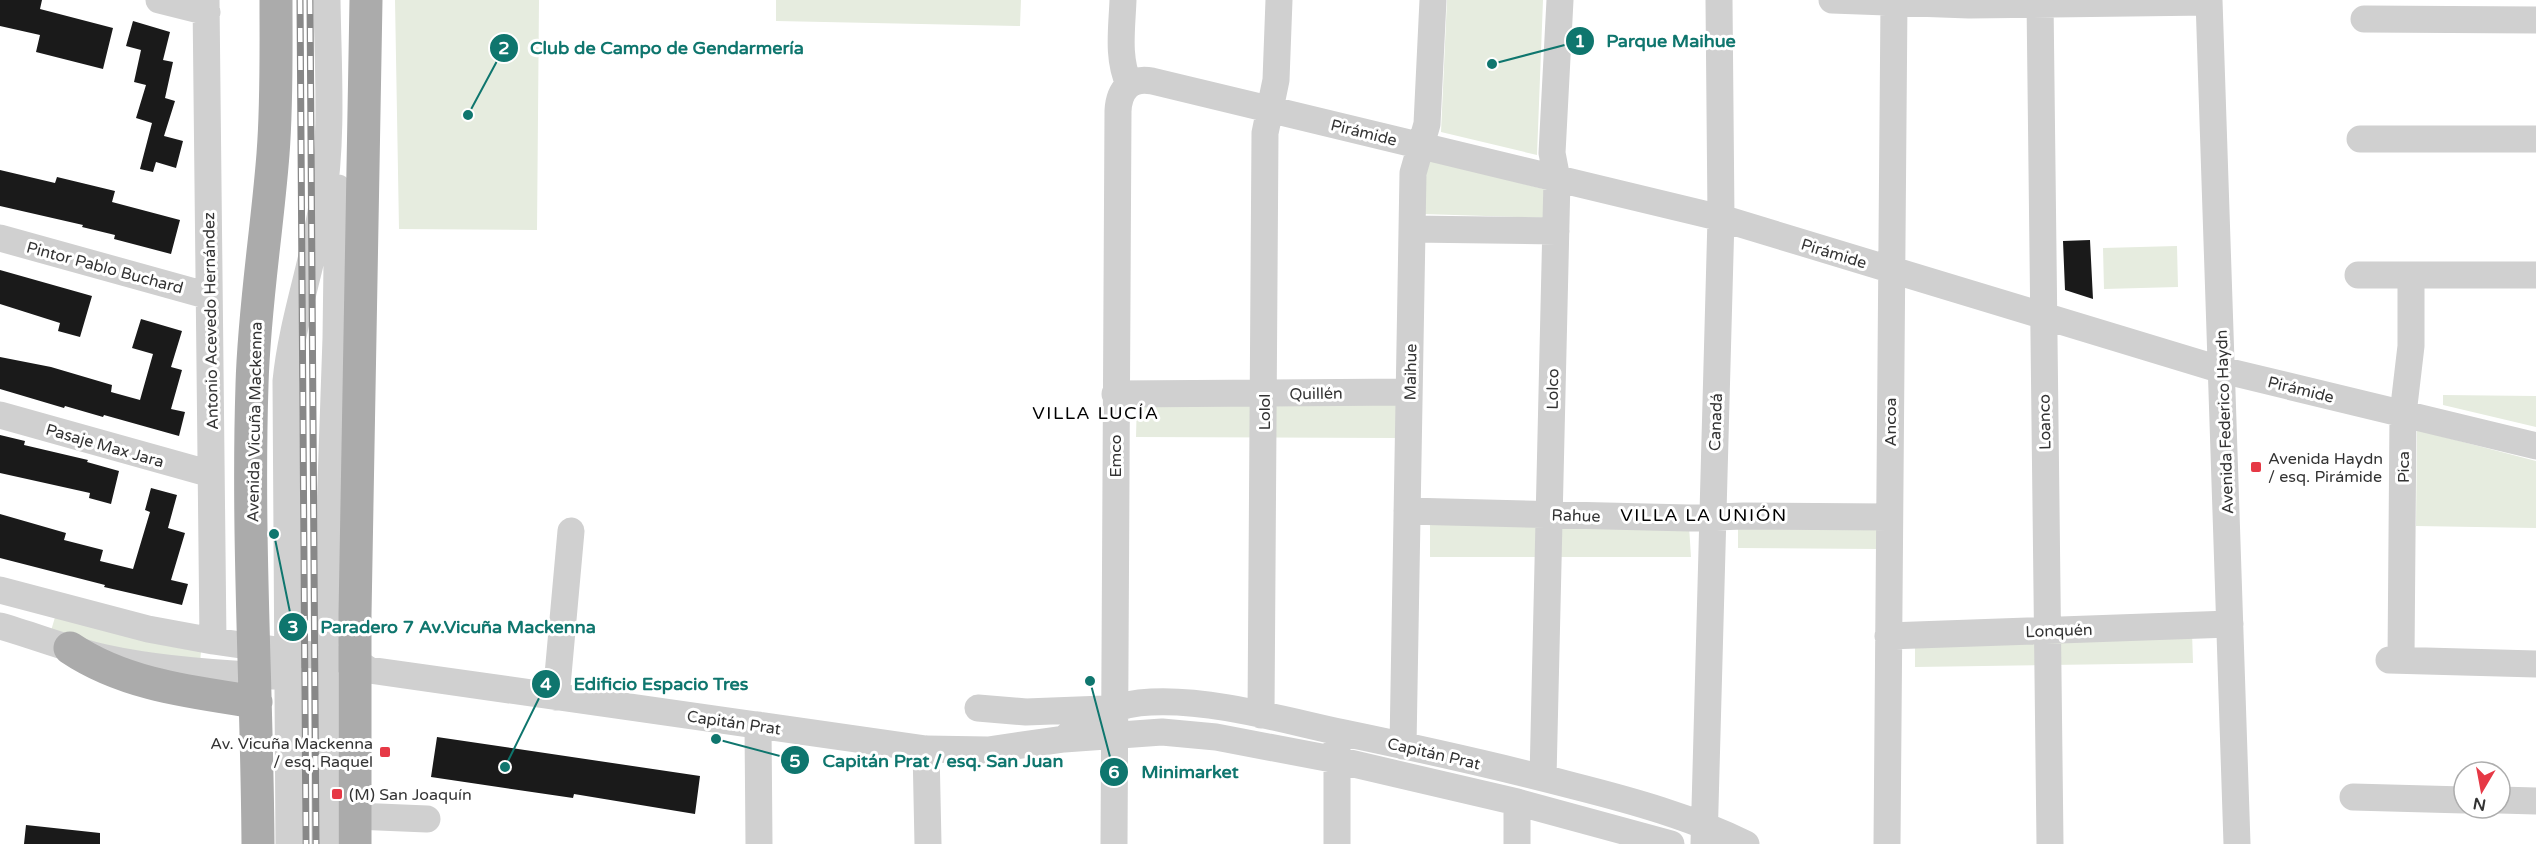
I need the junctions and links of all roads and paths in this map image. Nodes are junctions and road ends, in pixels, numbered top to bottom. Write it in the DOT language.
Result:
graph roads {
  1 [pos="159,0"];
  2 [pos="276,0"];
  3 [pos="327,0"];
  4 [pos="337,0"];
  5 [pos="366,0"];
  6 [pos="1124,0"];
  7 [pos="1279,0"];
  8 [pos="1433,0"];
  9 [pos="1560,0"];
  10 [pos="1719,0"];
  11 [pos="1832,0"];
  12 [pos="2209,1"];
  13 [pos="1894,2"];
  14 [pos="2040,2"];
  15 [pos="206,6"];
  16 [pos="2364,19"];
  17 [pos="2536,20"];
  18 [pos="1129,84"];
  19 [pos="1271,109"];
  20 [pos="2360,139"];
  21 [pos="2536,139"];
  22 [pos="1421,146"];
  23 [pos="1557,179"];
  24 [pos="1720,218"];
  25 [pos="1412,229"];
  26 [pos="1556,231"];
  27 [pos="0,238"];
  28 [pos="1892,270"];
  29 [pos="2358,275"];
  30 [pos="2411,275"];
  31 [pos="2536,275"];
  32 [pos="209,296"];
  33 [pos="2043,317"];
  34 [pos="2222,370"];
  35 [pos="1409,392"];
  36 [pos="1264,393"];
  37 [pos="1115,394"];
  38 [pos="2403,414"];
  39 [pos="0,415"];
  40 [pos="2536,446"];
  41 [pos="211,474"];
  42 [pos="1407,510"];
  43 [pos="1550,514"];
  44 [pos="1713,517"];
  45 [pos="1889,517"];
  46 [pos="571,531"];
  47 [pos="0,590"];
  48 [pos="33,599"];
  49 [pos="2230,624"];
  50 [pos="12,629"];
  51 [pos="2047,630"];
  52 [pos="1888,636"];
  53 [pos="213,641"];
  54 [pos="70,648"];
  55 [pos="2536,664"];
  56 [pos="346,669"];
  57 [pos="268,670"];
  58 [pos="556,696"];
  59 [pos="978,708"];
  60 [pos="1115,708"];
  61 [pos="1261,715"];
  62 [pos="758,725"];
  63 [pos="1336,732"];
  64 [pos="1114,736"];
  65 [pos="1064,739"];
  66 [pos="1403,746"];
  67 [pos="927,749"];
  68 [pos="1337,760"];
  69 [pos="1543,778"];
  70 [pos="2353,797"];
  71 [pos="2452,800"];
  72 [pos="2512,800"];
  73 [pos="2536,801"];
  74 [pos="1517,802"];
  75 [pos="427,819"];
  76 [pos="355,830"];
  77 [pos="1704,835"];
  78 [pos="258,844"];
  79 [pos="289,844"];
  80 [pos="325,844"];
  81 [pos="759,844"];
  82 [pos="928,844"];
  83 [pos="1114,844"];
  84 [pos="1337,844"];
  85 [pos="1517,844"];
  86 [pos="1671,844"];
  87 [pos="1746,844"];
  88 [pos="1887,844"];
  89 [pos="2050,844"];
  90 [pos="2237,844"];
  1 -- 15 [label="street"];
  2 -- 57 [label="main road, Avenida Vicuña Mackenna"];
  3 -- 57 [label="street"];
  4 -- 56 [label="street"];
  5 -- 56 [label="main road"];
  6 -- 18 [label="street"];
  7 -- 19 [label="street, Lolol"];
  8 -- 22 [label="street, Maihue"];
  9 -- 23 [label="street, Lolco"];
  10 -- 24 [label="street, Canadá"];
  11 -- 13 [label="street"];
  12 -- 14 [label="street"];
  12 -- 34 [label="street, Avenida Federico Haydn"];
  13 -- 14 [label="street"];
  13 -- 28 [label="street, Ancoa"];
  14 -- 33 [label="street, Loanco"];
  15 -- 32 [label="street, Antonio Acevedo Hernández"];
  16 -- 17 [label="street"];
  18 -- 19 [label="street, Pirámide"];
  18 -- 37 [label="street, Emco"];
  19 -- 22 [label="street, Pirámide"];
  19 -- 36 [label="street, Lolol"];
  20 -- 21 [label="street"];
  22 -- 23 [label="street, Pirámide"];
  22 -- 25 [label="street, Maihue"];
  23 -- 24 [label="street, Pirámide"];
  23 -- 26 [label="street, Lolco"];
  24 -- 28 [label="street, Pirámide"];
  24 -- 44 [label="street, Canadá"];
  25 -- 26 [label="street"];
  25 -- 35 [label="street, Maihue"];
  26 -- 43 [label="street, Lolco"];
  27 -- 32 [label="street, Pintor Pablo Buchard"];
  28 -- 33 [label="street, Pirámide"];
  28 -- 45 [label="street, Ancoa"];
  29 -- 30 [label="street"];
  30 -- 31 [label="street"];
  30 -- 38 [label="street, Pica"];
  32 -- 41 [label="street, Antonio Acevedo Hernández"];
  33 -- 34 [label="street, Pirámide"];
  33 -- 51 [label="street, Loanco"];
  34 -- 38 [label="street, Pirámide"];
  34 -- 49 [label="street, Avenida Federico Haydn"];
  35 -- 36 [label="street, Quillén"];
  35 -- 42 [label="street, Maihue"];
  36 -- 37 [label="street, Quillén"];
  36 -- 61 [label="street, Lolol"];
  37 -- 60 [label="street, Emco"];
  38 -- 40 [label="street, Pirámide"];
  38 -- 55 [label="street, Pica"];
  39 -- 41 [label="street, Pasaje Max Jara"];
  41 -- 53 [label="street, Antonio Acevedo Hernández"];
  42 -- 43 [label="street, Rahue"];
  42 -- 66 [label="street, Maihue"];
  43 -- 44 [label="street, Rahue"];
  43 -- 69 [label="street, Lolco"];
  44 -- 45 [label="street, Rahue"];
  44 -- 77 [label="street, Canadá"];
  45 -- 52 [label="street, Ancoa"];
  46 -- 58 [label="street"];
  47 -- 48 [label="street, Capitán Prat"];
  48 -- 50 [label="street"];
  48 -- 53 [label="street, Capitán Prat"];
  49 -- 51 [label="street, Lonquén"];
  49 -- 90 [label="street, Avenida Federico Haydn"];
  50 -- 54 [label="street"];
  51 -- 52 [label="street, Lonquén"];
  51 -- 89 [label="street, Loanco"];
  52 -- 88 [label="street, Ancoa"];
  53 -- 57 [label="street, Capitán Prat"];
  54 -- 57 [label="main road"];
  56 -- 57 [label="street, Capitán Prat"];
  56 -- 58 [label="street, Capitán Prat"];
  56 -- 76 [label="main road"];
  56 -- 80 [label="street"];
  57 -- 78 [label="main road, Avenida Vicuña Mackenna"];
  57 -- 79 [label="street"];
  58 -- 62 [label="street, Capitán Prat"];
  59 -- 60 [label="street, Capitán Prat"];
  60 -- 61 [label="street, Capitán Prat"];
  60 -- 64 [label="street, Emco"];
  60 -- 65 [label="street, Capitán Prat"];
  61 -- 63 [label="street, Capitán Prat"];
  62 -- 67 [label="street, Capitán Prat"];
  62 -- 81 [label="street"];
  63 -- 66 [label="street, Capitán Prat"];
  63 -- 68 [label="street"];
  64 -- 65 [label="street, Capitán Prat"];
  64 -- 68 [label="street, Capitán Prat"];
  64 -- 83 [label="street, Emco"];
  65 -- 67 [label="street, Capitán Prat"];
  66 -- 69 [label="street, Capitán Prat"];
  67 -- 82 [label="street"];
  68 -- 74 [label="street, Capitán Prat"];
  68 -- 84 [label="street"];
  69 -- 77 [label="street, Capitán Prat"];
  70 -- 71 [label="street"];
  72 -- 73 [label="street"];
  74 -- 85 [label="street"];
  74 -- 86 [label="street, Capitán Prat"];
  75 -- 76 [label="street"];
  77 -- 87 [label="street, Capitán Prat"];
}
